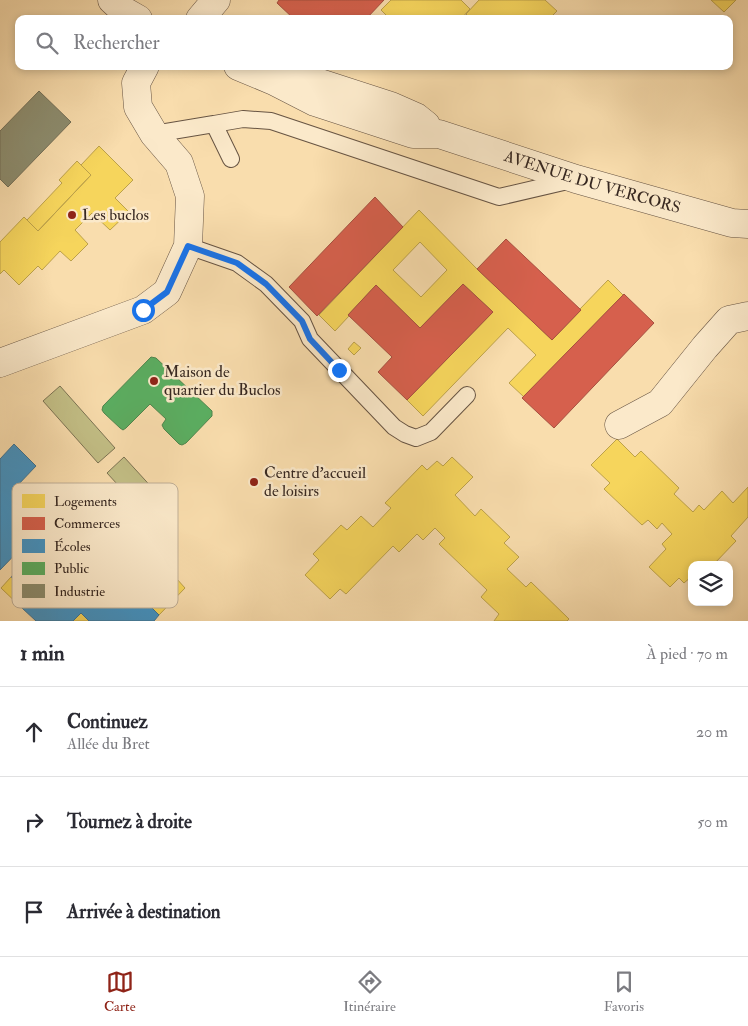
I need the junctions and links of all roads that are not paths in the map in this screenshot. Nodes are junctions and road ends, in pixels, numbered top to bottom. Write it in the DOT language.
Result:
graph roads {
  1 [pos="112,0"];
  2 [pos="216,0"];
  3 [pos="132,15"];
  4 [pos="203,15"];
  5 [pos="143,70"];
  6 [pos="248,70"];
  7 [pos="214,124"];
  8 [pos="154,134"];
  9 [pos="231,159"];
  10 [pos="576,179"];
  11 [pos="748,224"];
  12 [pos="188,246"];
  13 [pos="748,316"];
  14 [pos="3,362"];
  15 [pos="467,395"];
  16 [pos="619,425"];
  1 -- 3 [label="street"];
  2 -- 4 [label="street"];
  5 -- 8 [label="street"];
  6 -- 10 [label="street, AVENUE DU VERCORS"];
  7 -- 8 [label="lane"];
  7 -- 9 [label="lane"];
  7 -- 10 [label="lane"];
  8 -- 12 [label="street"];
  10 -- 11 [label="street, AVENUE DU VERCORS"];
  12 -- 14 [label="street"];
  12 -- 15 [label="lane"];
  13 -- 16 [label="street"];
}
